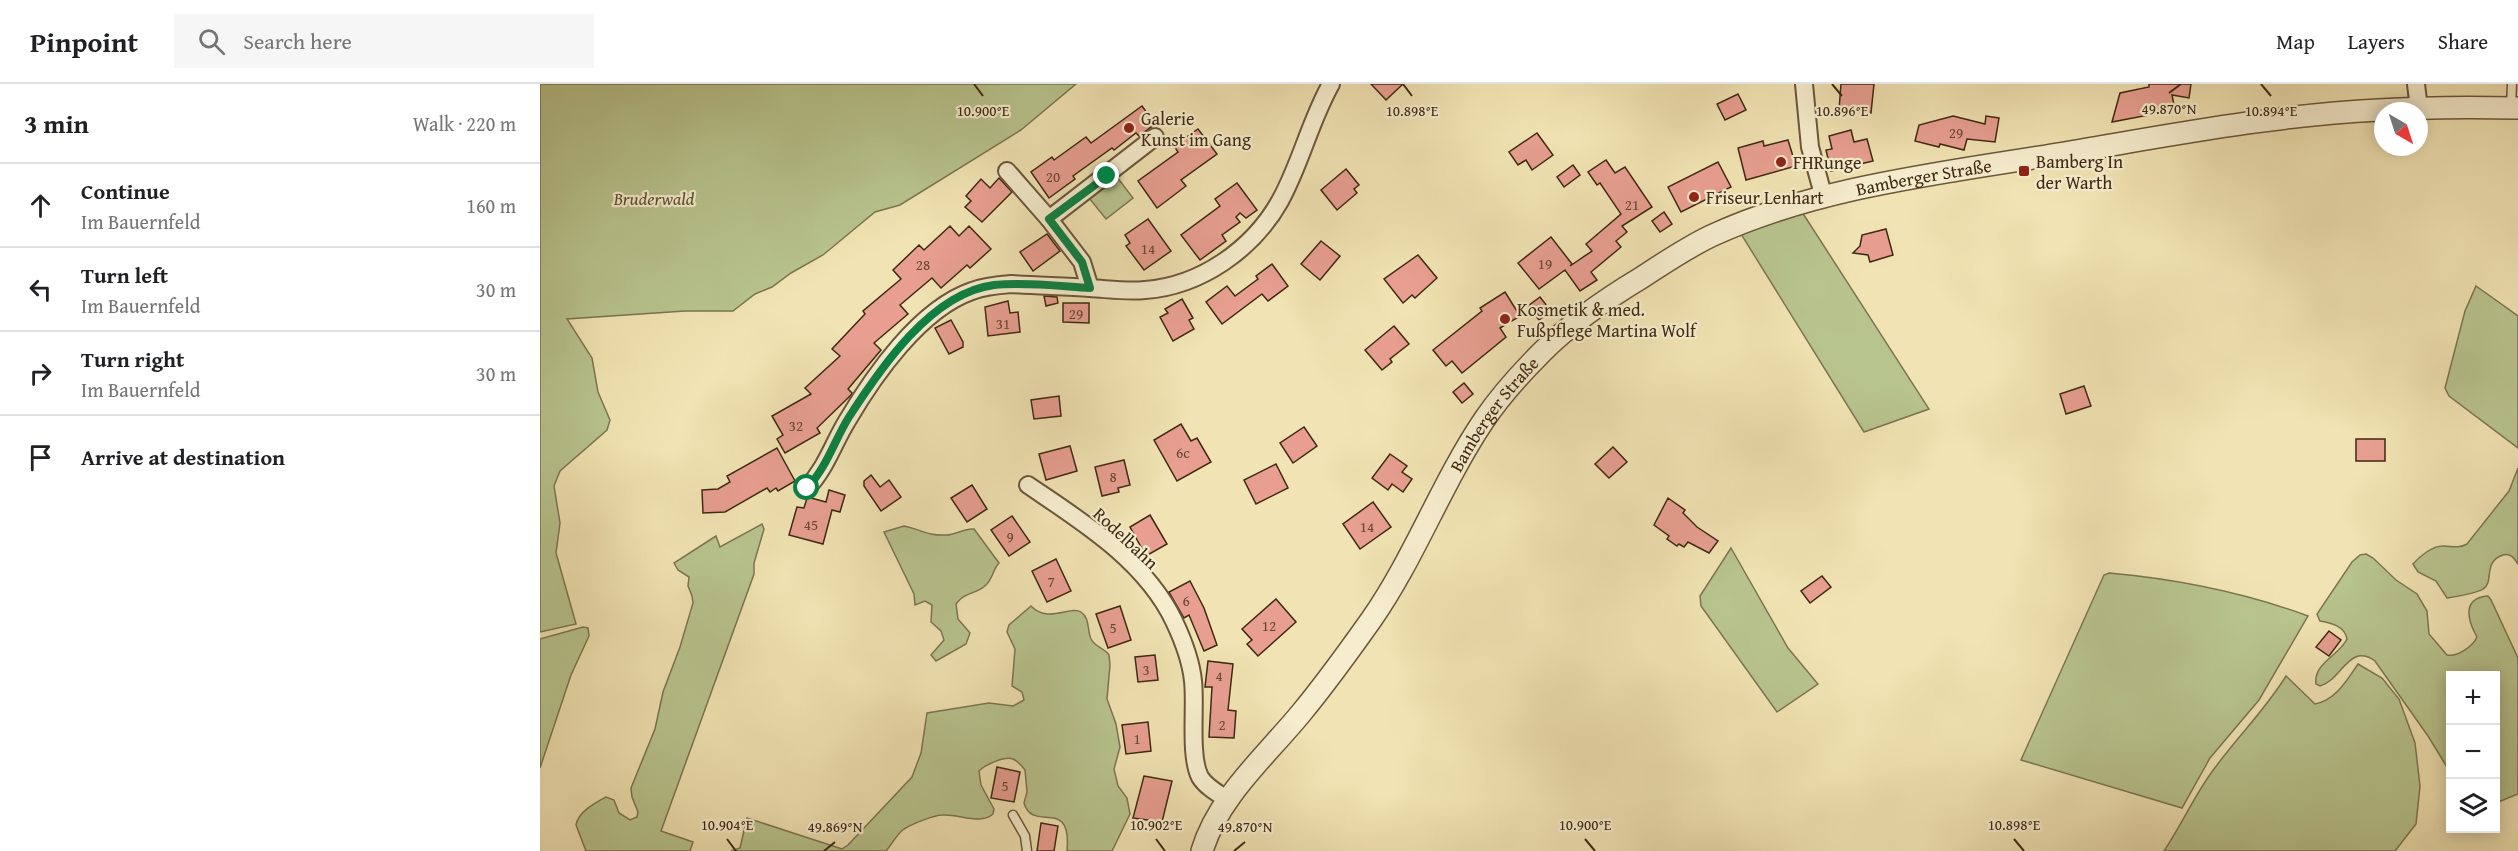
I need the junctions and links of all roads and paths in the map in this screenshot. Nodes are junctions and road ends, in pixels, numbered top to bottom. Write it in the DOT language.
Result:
graph roads {
  1 [pos="1331,84"];
  2 [pos="1804,84"];
  3 [pos="2416,84"];
  4 [pos="2512,84"];
  5 [pos="2418,102"];
  6 [pos="2515,108"];
  7 [pos="2428,109"];
  8 [pos="2374,110"];
  9 [pos="1155,137"];
  10 [pos="1007,171"];
  11 [pos="1824,198"];
  12 [pos="1049,219"];
  13 [pos="1090,288"];
  14 [pos="1028,485"];
  15 [pos="807,488"];
  16 [pos="1228,800"];
  17 [pos="1013,815"];
  18 [pos="1027,851"];
  19 [pos="1202,851"];
  1 -- 13 [label="street"];
  2 -- 11 [label="street"];
  3 -- 5 [label="street"];
  4 -- 6 [label="lane"];
  6 -- 7 [label="street, Bamberger Straße"];
  8 -- 11 [label="street, Bamberger Straße"];
  9 -- 12 [label="street"];
  10 -- 12 [label="street"];
  11 -- 16 [label="street, Bamberger Straße"];
  12 -- 13 [label="street"];
  13 -- 15 [label="street"];
  14 -- 16 [label="street, Rodelbahn"];
  16 -- 19 [label="street, Bamberger Straße"];
  17 -- 18 [label="lane"];
}
